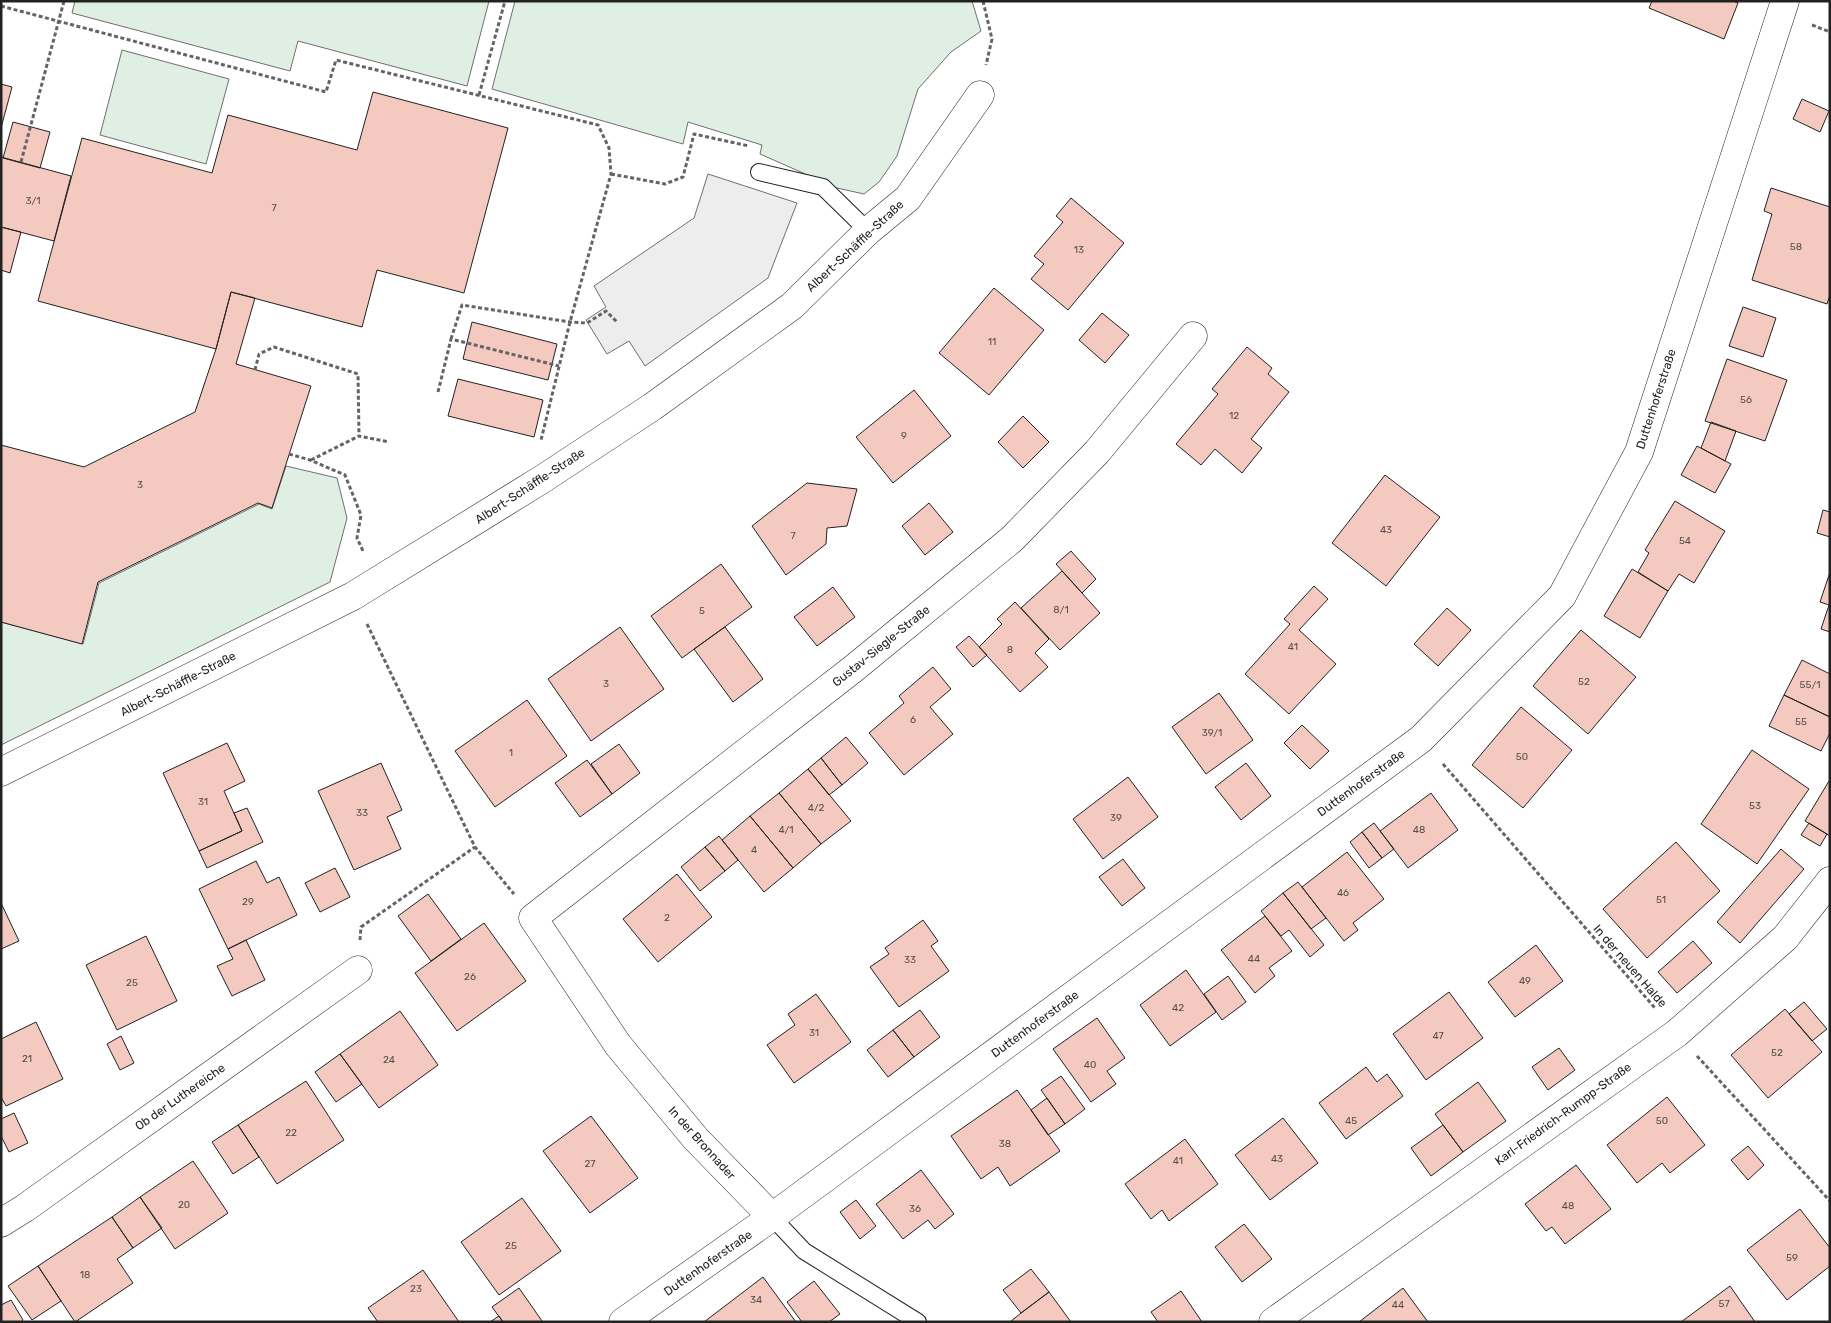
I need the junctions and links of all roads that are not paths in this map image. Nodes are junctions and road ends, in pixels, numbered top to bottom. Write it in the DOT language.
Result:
graph roads {
  1 [pos="1785,1"];
  2 [pos="980,95"];
  3 [pos="759,172"];
  4 [pos="868,231"];
  5 [pos="1193,336"];
  6 [pos="1,772"];
  7 [pos="1830,881"];
  8 [pos="533,918"];
  9 [pos="358,970"];
  10 [pos="772,1217"];
  11 [pos="1,1223"];
  12 [pos="623,1322"];
  13 [pos="918,1322"];
  14 [pos="1273,1322"];
  1 -- 10 [label="street, Duttenhoferstraße"];
  2 -- 4 [label="street, Albert-Schäffle-Straße"];
  3 -- 4 [label="lane"];
  4 -- 6 [label="street, Albert-Schäffle-Straße"];
  5 -- 8 [label="street, Gustav-Siegle-Straße"];
  7 -- 14 [label="street, Karl-Friedrich-Rumpp-Straße"];
  8 -- 10 [label="street, In der Bronnader"];
  9 -- 11 [label="street, Ob der Luthereiche"];
  10 -- 12 [label="street, Duttenhoferstraße"];
  10 -- 13 [label="lane, In der Bronnader"];
}
